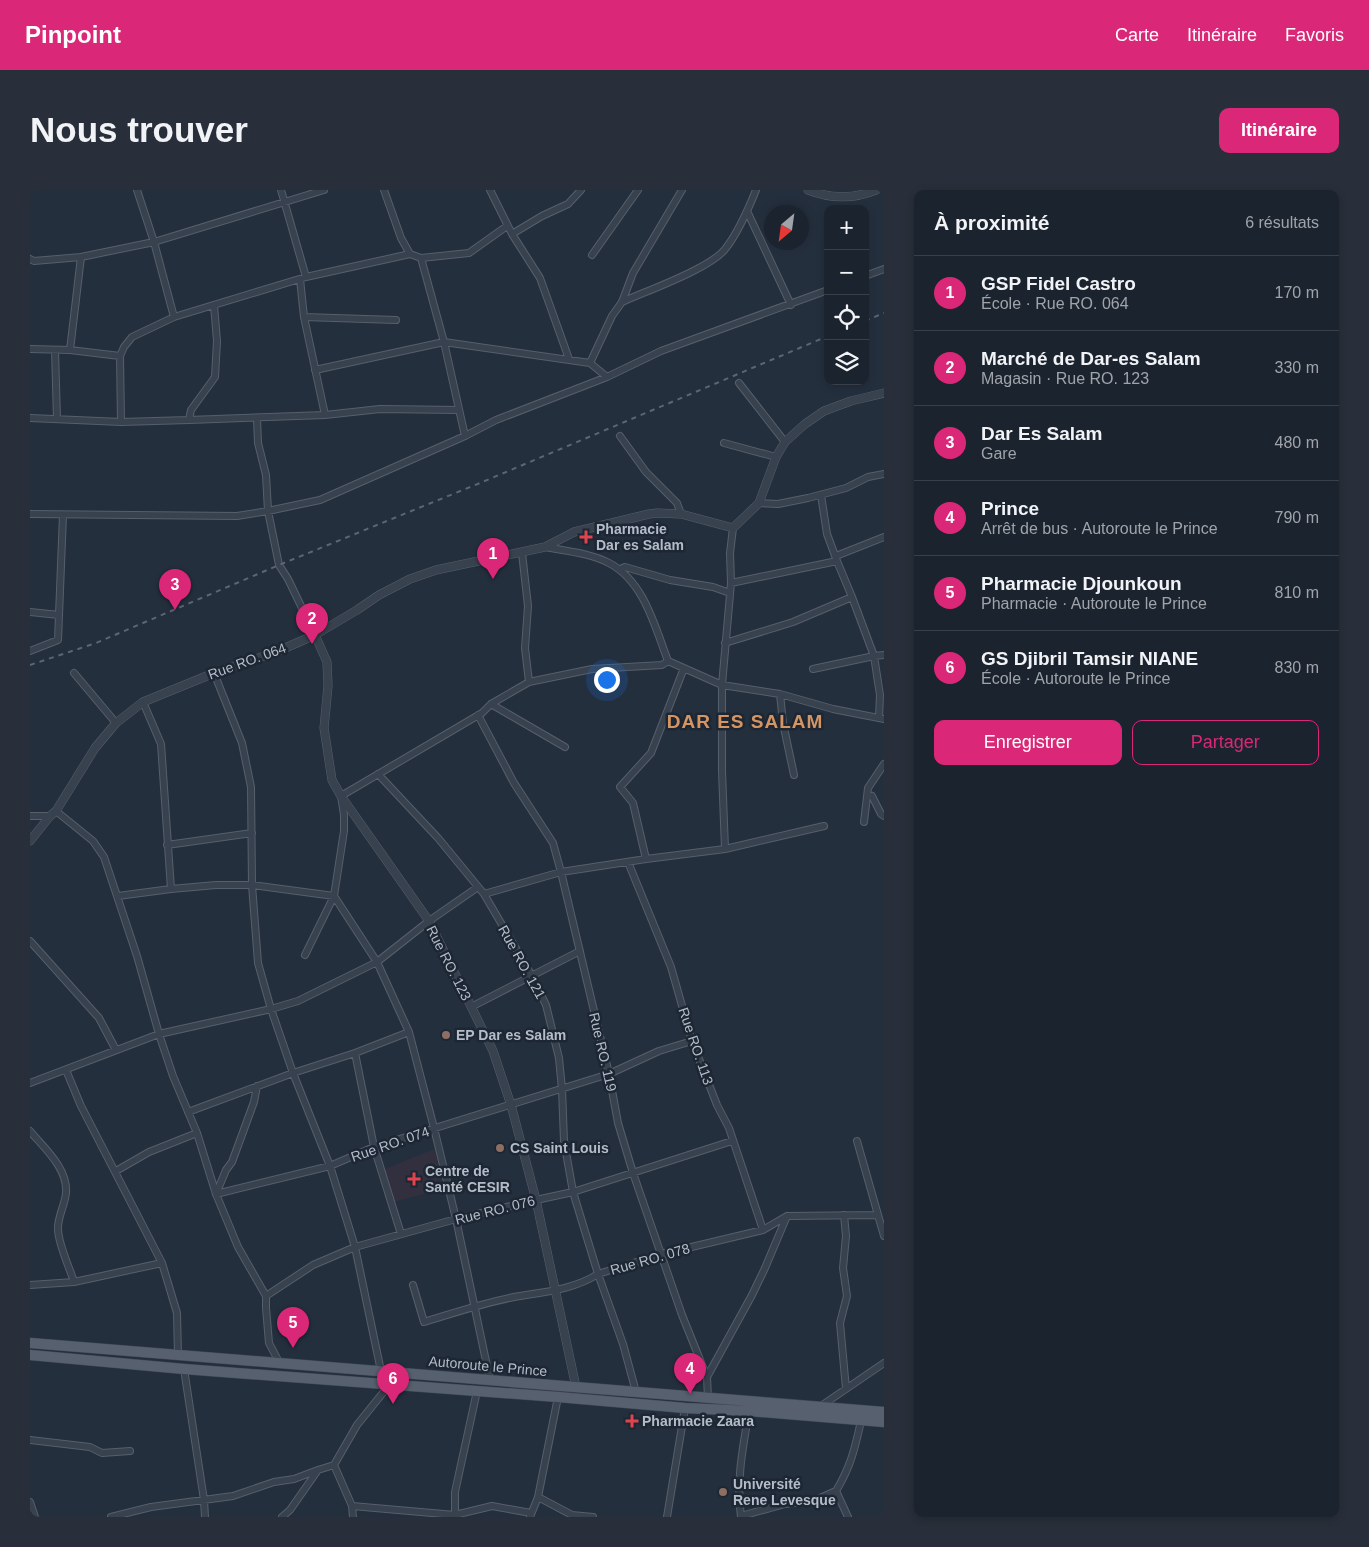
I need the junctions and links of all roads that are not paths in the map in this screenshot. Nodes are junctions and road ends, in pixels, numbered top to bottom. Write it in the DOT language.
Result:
graph roads {
  1 [pos="138,190"];
  2 [pos="281,190"];
  3 [pos="324,190"];
  4 [pos="384,190"];
  5 [pos="490,190"];
  6 [pos="581,190"];
  7 [pos="638,190"];
  8 [pos="682,190"];
  9 [pos="756,190"];
  10 [pos="808,190"];
  11 [pos="876,190"];
  12 [pos="285,201"];
  13 [pos="747,211"];
  14 [pos="507,226"];
  15 [pos="512,234"];
  16 [pos="154,242"];
  17 [pos="410,254"];
  18 [pos="592,255"];
  19 [pos="81,257"];
  20 [pos="421,258"];
  21 [pos="30,259"];
  22 [pos="884,269"];
  23 [pos="869,275"];
  24 [pos="303,278"];
  25 [pos="824,292"];
  26 [pos="622,302"];
  27 [pos="214,305"];
  28 [pos="791,305"];
  29 [pos="174,317"];
  30 [pos="304,318"];
  31 [pos="396,320"];
  32 [pos="444,342"];
  33 [pos="30,349"];
  34 [pos="55,350"];
  35 [pos="70,350"];
  36 [pos="120,356"];
  37 [pos="569,359"];
  38 [pos="590,363"];
  39 [pos="315,370"];
  40 [pos="607,377"];
  41 [pos="739,383"];
  42 [pos="884,393"];
  43 [pos="459,410"];
  44 [pos="325,416"];
  45 [pos="30,418"];
  46 [pos="57,419"];
  47 [pos="257,419"];
  48 [pos="189,420"];
  49 [pos="121,422"];
  50 [pos="465,436"];
  51 [pos="620,436"];
  52 [pos="785,442"];
  53 [pos="724,443"];
  54 [pos="776,457"];
  55 [pos="884,474"];
  56 [pos="821,495"];
  57 [pos="760,503"];
  58 [pos="268,511"];
  59 [pos="30,514"];
  60 [pos="681,514"];
  61 [pos="63,515"];
  62 [pos="733,528"];
  63 [pos="884,537"];
  64 [pos="545,548"];
  65 [pos="522,553"];
  66 [pos="837,558"];
  67 [pos="620,569"];
  68 [pos="731,583"];
  69 [pos="730,593"];
  70 [pos="852,597"];
  71 [pos="30,612"];
  72 [pos="59,614"];
  73 [pos="315,635"];
  74 [pos="725,643"];
  75 [pos="30,650"];
  76 [pos="884,654"];
  77 [pos="874,656"];
  78 [pos="668,661"];
  79 [pos="684,668"];
  80 [pos="812,669"];
  81 [pos="74,673"];
  82 [pos="214,673"];
  83 [pos="529,682"];
  84 [pos="722,685"];
  85 [pos="780,694"];
  86 [pos="143,702"];
  87 [pos="491,704"];
  88 [pos="478,715"];
  89 [pos="881,719"];
  90 [pos="116,724"];
  91 [pos="565,747"];
  92 [pos="884,764"];
  93 [pos="378,774"];
  94 [pos="794,775"];
  95 [pos="341,796"];
  96 [pos="872,796"];
  97 [pos="53,814"];
  98 [pos="30,816"];
  99 [pos="884,816"];
  100 [pos="864,822"];
  101 [pos="824,826"];
  102 [pos="252,833"];
  103 [pos="30,841"];
  104 [pos="167,846"];
  105 [pos="726,849"];
  106 [pos="646,859"];
  107 [pos="628,862"];
  108 [pos="561,872"];
  109 [pos="252,885"];
  110 [pos="478,887"];
  111 [pos="171,889"];
  112 [pos="484,894"];
  113 [pos="118,896"];
  114 [pos="334,896"];
  115 [pos="429,921"];
  116 [pos="30,941"];
  117 [pos="580,951"];
  118 [pos="305,955"];
  119 [pos="377,962"];
  120 [pos="532,976"];
  121 [pos="471,1007"];
  122 [pos="271,1009"];
  123 [pos="409,1032"];
  124 [pos="159,1034"];
  125 [pos="692,1041"];
  126 [pos="116,1050"];
  127 [pos="355,1053"];
  128 [pos="66,1070"];
  129 [pos="293,1073"];
  130 [pos="609,1074"];
  131 [pos="30,1084"];
  132 [pos="257,1086"];
  133 [pos="562,1089"];
  134 [pos="511,1105"];
  135 [pos="188,1112"];
  136 [pos="434,1128"];
  137 [pos="30,1132"];
  138 [pos="196,1133"];
  139 [pos="732,1141"];
  140 [pos="857,1141"];
  141 [pos="374,1147"];
  142 [pos="330,1166"];
  143 [pos="116,1171"];
  144 [pos="634,1174"];
  145 [pos="573,1192"];
  146 [pos="216,1194"];
  147 [pos="536,1200"];
  148 [pos="844,1215"];
  149 [pos="878,1215"];
  150 [pos="787,1216"];
  151 [pos="456,1220"];
  152 [pos="763,1230"];
  153 [pos="401,1234"];
  154 [pos="884,1236"];
  155 [pos="355,1246"];
  156 [pos="662,1254"];
  157 [pos="162,1263"];
  158 [pos="598,1274"];
  159 [pos="74,1282"];
  160 [pos="30,1285"];
  161 [pos="413,1285"];
  162 [pos="556,1291"];
  163 [pos="266,1296"];
  164 [pos="474,1306"];
  165 [pos="30,1343"];
  166 [pos="30,1355"];
  167 [pos="178,1355"];
  168 [pos="884,1363"];
  169 [pos="280,1364"];
  170 [pos="184,1369"];
  171 [pos="381,1371"];
  172 [pos="707,1377"];
  173 [pos="490,1380"];
  174 [pos="390,1384"];
  175 [pos="576,1387"];
  176 [pos="846,1389"];
  177 [pos="477,1391"];
  178 [pos="636,1392"];
  179 [pos="558,1397"];
  180 [pos="708,1398"];
  181 [pos="820,1407"];
  182 [pos="685,1408"];
  183 [pos="749,1411"];
  184 [pos="884,1412"];
  185 [pos="861,1420"];
  186 [pos="884,1422"];
  187 [pos="30,1440"];
  188 [pos="130,1451"];
  189 [pos="334,1465"];
  190 [pos="318,1470"];
  191 [pos="836,1491"];
  192 [pos="538,1497"];
  193 [pos="204,1500"];
  194 [pos="30,1502"];
  195 [pos="352,1506"];
  196 [pos="530,1515"];
  197 [pos="455,1516"];
  198 [pos="741,1516"];
  199 [pos="35,1517"];
  200 [pos="111,1517"];
  201 [pos="205,1517"];
  202 [pos="282,1517"];
  203 [pos="353,1517"];
  204 [pos="593,1517"];
  205 [pos="667,1517"];
  206 [pos="848,1517"];
  1 -- 16 [label="street"];
  2 -- 12 [label="street"];
  3 -- 12 [label="street"];
  4 -- 17 [label="street"];
  5 -- 14 [label="street"];
  6 -- 15 [label="street"];
  7 -- 18 [label="street"];
  8 -- 26 [label="street"];
  9 -- 13 [label="street"];
  10 -- 11 [label="street"];
  12 -- 16 [label="street"];
  12 -- 24 [label="street"];
  13 -- 26 [label="street"];
  13 -- 28 [label="street"];
  14 -- 15 [label="street"];
  14 -- 20 [label="street"];
  15 -- 37 [label="street"];
  16 -- 19 [label="street"];
  16 -- 29 [label="street"];
  17 -- 20 [label="street"];
  17 -- 24 [label="street"];
  19 -- 21 [label="street"];
  19 -- 35 [label="street"];
  20 -- 32 [label="street"];
  22 -- 23 [label="street"];
  24 -- 27 [label="street"];
  24 -- 30 [label="street"];
  25 -- 28 [label="street"];
  26 -- 38 [label="street"];
  27 -- 29 [label="street"];
  27 -- 48 [label="street"];
  28 -- 40 [label="street"];
  29 -- 36 [label="street"];
  30 -- 31 [label="street"];
  30 -- 39 [label="street"];
  32 -- 37 [label="street"];
  32 -- 39 [label="street"];
  32 -- 43 [label="street"];
  33 -- 34 [label="street"];
  34 -- 35 [label="street"];
  34 -- 46 [label="street"];
  35 -- 36 [label="street"];
  36 -- 49 [label="street"];
  37 -- 38 [label="street"];
  38 -- 40 [label="street"];
  39 -- 44 [label="street"];
  40 -- 50 [label="street"];
  41 -- 52 [label="street"];
  42 -- 52 [label="street"];
  43 -- 44 [label="street"];
  43 -- 50 [label="street"];
  44 -- 47 [label="street"];
  45 -- 46 [label="street"];
  46 -- 49 [label="street"];
  47 -- 48 [label="street"];
  47 -- 58 [label="street, Rue RO. 123"];
  48 -- 49 [label="street"];
  50 -- 58 [label="street"];
  51 -- 60 [label="street"];
  52 -- 54 [label="street"];
  53 -- 54 [label="street"];
  54 -- 57 [label="street"];
  55 -- 56 [label="street"];
  56 -- 57 [label="street"];
  56 -- 66 [label="street"];
  57 -- 62 [label="street"];
  58 -- 61 [label="street"];
  58 -- 73 [label="street, Rue RO. 123"];
  59 -- 61 [label="street"];
  60 -- 62 [label="street, Rue RO. 064"];
  60 -- 64 [label="street, Rue RO. 064"];
  61 -- 72 [label="street"];
  62 -- 68 [label="street"];
  63 -- 66 [label="street"];
  64 -- 65 [label="street, Rue RO. 064"];
  64 -- 67 [label="street"];
  65 -- 73 [label="street, Rue RO. 064"];
  65 -- 83 [label="street"];
  66 -- 68 [label="street"];
  66 -- 70 [label="street"];
  67 -- 69 [label="street"];
  67 -- 78 [label="street"];
  68 -- 69 [label="street"];
  69 -- 74 [label="street"];
  70 -- 74 [label="street"];
  70 -- 77 [label="street"];
  71 -- 72 [label="street"];
  72 -- 75 [label="street"];
  73 -- 82 [label="street, Rue RO. 064"];
  73 -- 95 [label="street, Rue RO. 123"];
  74 -- 84 [label="street"];
  76 -- 77 [label="street"];
  77 -- 80 [label="street"];
  77 -- 89 [label="street"];
  78 -- 79 [label="street"];
  78 -- 83 [label="street"];
  79 -- 84 [label="street"];
  79 -- 106 [label="street"];
  81 -- 90 [label="street"];
  82 -- 86 [label="street, Rue RO. 064"];
  82 -- 102 [label="street"];
  83 -- 87 [label="street"];
  84 -- 85 [label="street"];
  84 -- 105 [label="street"];
  85 -- 89 [label="street"];
  85 -- 94 [label="street"];
  86 -- 90 [label="street, Rue RO. 064"];
  86 -- 104 [label="street"];
  87 -- 88 [label="street"];
  87 -- 91 [label="street"];
  88 -- 93 [label="street"];
  88 -- 108 [label="street, Rue RO. 119"];
  90 -- 97 [label="street, Rue RO. 064"];
  92 -- 100 [label="street"];
  93 -- 95 [label="street"];
  93 -- 110 [label="street, Rue RO. 121"];
  95 -- 114 [label="street"];
  95 -- 115 [label="street, Rue RO. 123"];
  96 -- 99 [label="street"];
  97 -- 98 [label="street"];
  97 -- 103 [label="street, Rue RO. 064"];
  97 -- 113 [label="street"];
  101 -- 105 [label="street"];
  102 -- 104 [label="street"];
  102 -- 109 [label="street"];
  104 -- 111 [label="street"];
  105 -- 106 [label="street"];
  106 -- 107 [label="street"];
  107 -- 108 [label="street"];
  107 -- 125 [label="street, Rue RO. 113"];
  108 -- 112 [label="street"];
  108 -- 117 [label="street, Rue RO. 119"];
  109 -- 111 [label="street"];
  109 -- 114 [label="street"];
  109 -- 122 [label="street"];
  110 -- 112 [label="street, Rue RO. 121"];
  110 -- 115 [label="street"];
  111 -- 113 [label="street"];
  112 -- 120 [label="street, Rue RO. 121"];
  113 -- 124 [label="street"];
  114 -- 118 [label="street"];
  114 -- 119 [label="street"];
  115 -- 119 [label="street"];
  115 -- 121 [label="street, Rue RO. 123"];
  116 -- 126 [label="street"];
  117 -- 120 [label="street"];
  117 -- 130 [label="street, Rue RO. 119"];
  119 -- 122 [label="street"];
  119 -- 123 [label="street"];
  120 -- 121 [label="street"];
  120 -- 133 [label="street, Rue RO. 121"];
  121 -- 134 [label="street, Rue RO. 123"];
  122 -- 124 [label="street"];
  122 -- 129 [label="street"];
  123 -- 127 [label="street"];
  123 -- 136 [label="street"];
  124 -- 126 [label="street"];
  124 -- 135 [label="street"];
  125 -- 130 [label="street, Rue RO. 074"];
  125 -- 139 [label="street, Rue RO. 113"];
  126 -- 128 [label="street"];
  127 -- 129 [label="street"];
  127 -- 141 [label="street"];
  128 -- 131 [label="street"];
  128 -- 143 [label="street"];
  129 -- 132 [label="street"];
  129 -- 142 [label="street"];
  130 -- 133 [label="street, Rue RO. 074"];
  130 -- 144 [label="street, Rue RO. 119"];
  132 -- 135 [label="street"];
  132 -- 146 [label="street"];
  133 -- 134 [label="street, Rue RO. 074"];
  133 -- 145 [label="street, Rue RO. 121"];
  134 -- 136 [label="street, Rue RO. 074"];
  134 -- 147 [label="street, Rue RO. 123"];
  135 -- 138 [label="street"];
  136 -- 141 [label="street, Rue RO. 074"];
  136 -- 151 [label="street"];
  137 -- 159 [label="street"];
  138 -- 143 [label="street"];
  138 -- 146 [label="street"];
  139 -- 144 [label="street, Rue RO. 076"];
  139 -- 152 [label="street, Rue RO. 113"];
  140 -- 149 [label="street"];
  141 -- 142 [label="street, Rue RO. 074"];
  141 -- 153 [label="street"];
  142 -- 146 [label="street, Rue RO. 074"];
  142 -- 155 [label="street"];
  143 -- 157 [label="street"];
  144 -- 145 [label="street, Rue RO. 076"];
  144 -- 156 [label="street, Rue RO. 119"];
  145 -- 147 [label="street, Rue RO. 076"];
  145 -- 158 [label="street, Rue RO. 121"];
  146 -- 163 [label="street"];
  147 -- 151 [label="street, Rue RO. 076"];
  147 -- 162 [label="street, Rue RO. 123"];
  148 -- 149 [label="street, Rue RO. 078"];
  148 -- 150 [label="street, Rue RO. 078"];
  148 -- 176 [label="street"];
  149 -- 154 [label="street"];
  150 -- 152 [label="street, Rue RO. 078"];
  150 -- 172 [label="street"];
  151 -- 153 [label="street, Rue RO. 076"];
  151 -- 164 [label="street"];
  152 -- 156 [label="street, Rue RO. 078"];
  153 -- 155 [label="street, Rue RO. 076"];
  155 -- 163 [label="street, Rue RO. 076"];
  155 -- 171 [label="street"];
  156 -- 158 [label="street, Rue RO. 078"];
  156 -- 172 [label="street, Rue RO. 119"];
  157 -- 159 [label="street"];
  157 -- 167 [label="street"];
  158 -- 162 [label="street, Rue RO. 078"];
  158 -- 178 [label="street, Rue RO. 121"];
  159 -- 160 [label="street"];
  161 -- 164 [label="street, Rue RO. 078"];
  162 -- 164 [label="street, Rue RO. 078"];
  162 -- 175 [label="street, Rue RO. 123"];
  163 -- 169 [label="street"];
  164 -- 173 [label="street"];
  165 -- 167 [label="main road, Autoroute le Prince"];
  166 -- 170 [label="main road, Autoroute le Prince"];
  167 -- 169 [label="main road, Autoroute le Prince"];
  168 -- 176 [label="street"];
  169 -- 171 [label="main road, Autoroute le Prince"];
  170 -- 174 [label="main road, Autoroute le Prince"];
  170 -- 193 [label="street"];
  171 -- 173 [label="main road, Autoroute le Prince"];
  172 -- 180 [label="street, Rue RO. 119"];
  173 -- 175 [label="main road, Autoroute le Prince"];
  174 -- 177 [label="main road, Autoroute le Prince"];
  174 -- 189 [label="street"];
  175 -- 178 [label="main road, Autoroute le Prince"];
  176 -- 181 [label="street"];
  177 -- 179 [label="main road, Autoroute le Prince"];
  177 -- 197 [label="street"];
  178 -- 180 [label="main road, Autoroute le Prince"];
  179 -- 182 [label="main road, Autoroute le Prince"];
  179 -- 192 [label="street"];
  180 -- 181 [label="main road, Autoroute le Prince"];
  181 -- 184 [label="main road, Autoroute le Prince"];
  182 -- 183 [label="main road, Autoroute le Prince"];
  182 -- 205 [label="street"];
  183 -- 185 [label="main road, Autoroute le Prince"];
  183 -- 198 [label="street"];
  185 -- 186 [label="main road, Autoroute le Prince"];
  185 -- 191 [label="street"];
  187 -- 188 [label="street"];
  189 -- 190 [label="street"];
  189 -- 195 [label="street"];
  190 -- 193 [label="street"];
  190 -- 202 [label="street"];
  191 -- 198 [label="street"];
  191 -- 206 [label="street"];
  192 -- 196 [label="street"];
  192 -- 204 [label="street"];
  193 -- 200 [label="street"];
  193 -- 201 [label="street"];
  194 -- 199 [label="street"];
  195 -- 197 [label="street"];
  195 -- 203 [label="street"];
  196 -- 197 [label="street"];
}
